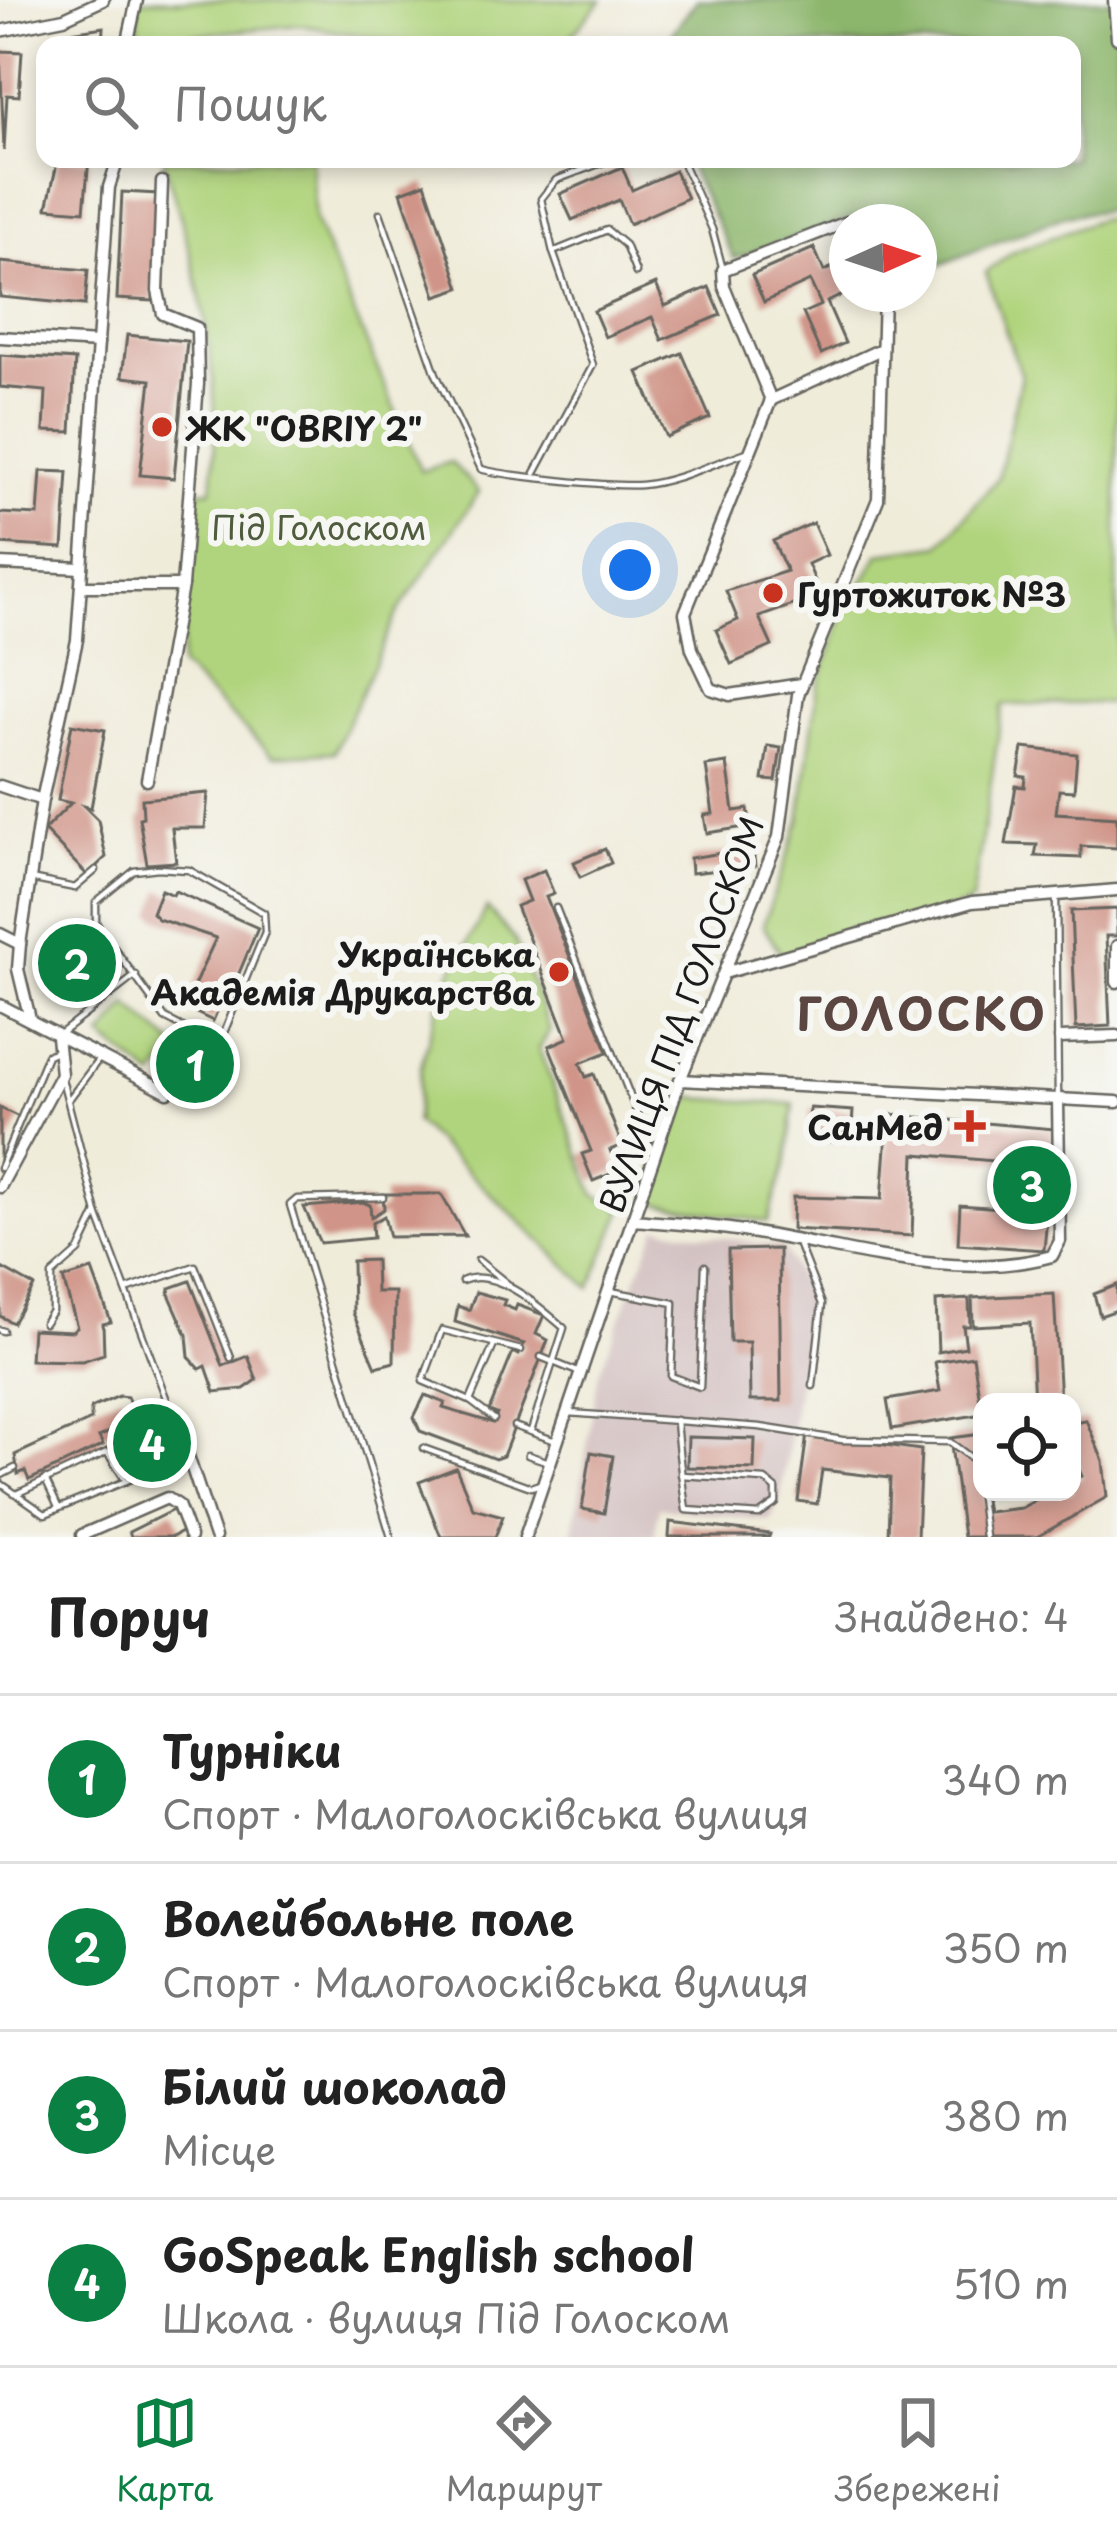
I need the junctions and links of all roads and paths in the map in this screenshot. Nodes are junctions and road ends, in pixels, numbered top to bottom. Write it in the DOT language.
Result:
graph roads {
  1 [pos="103,0"];
  2 [pos="137,0"];
  3 [pos="1114,0"];
  4 [pos="0,31"];
  5 [pos="129,36"];
  6 [pos="1117,38"];
  7 [pos="115,168"];
  8 [pos="588,168"];
  9 [pos="685,168"];
  10 [pos="162,182"];
  11 [pos="380,213"];
  12 [pos="829,229"];
  13 [pos="553,252"];
  14 [pos="723,271"];
  15 [pos="636,273"];
  16 [pos="882,312"];
  17 [pos="0,338"];
  18 [pos="98,344"];
  19 [pos="879,350"];
  20 [pos="771,400"];
  21 [pos="751,451"];
  22 [pos="535,473"];
  23 [pos="0,564"];
  24 [pos="82,568"];
  25 [pos="81,586"];
  26 [pos="182,586"];
  27 [pos="801,684"];
  28 [pos="147,780"];
  29 [pos="0,787"];
  30 [pos="42,800"];
  31 [pos="96,871"];
  32 [pos="30,879"];
  33 [pos="1117,890"];
  34 [pos="1056,895"];
  35 [pos="556,908"];
  36 [pos="0,934"];
  37 [pos="20,944"];
  38 [pos="1117,946"];
  39 [pos="724,974"];
  40 [pos="136,975"];
  41 [pos="1117,982"];
  42 [pos="0,1005"];
  43 [pos="30,1019"];
  44 [pos="1117,1036"];
  45 [pos="1060,1038"];
  46 [pos="58,1043"];
  47 [pos="99,1059"];
  48 [pos="61,1074"];
  49 [pos="680,1080"];
  50 [pos="168,1092"];
  51 [pos="68,1100"];
  52 [pos="1058,1100"];
  53 [pos="1117,1102"];
  54 [pos="654,1157"];
  55 [pos="0,1168"];
  56 [pos="0,1187"];
  57 [pos="383,1197"];
  58 [pos="97,1213"];
  59 [pos="633,1220"];
  60 [pos="798,1243"];
  61 [pos="478,1261"];
  62 [pos="705,1266"];
  63 [pos="462,1281"];
  64 [pos="512,1289"];
  65 [pos="126,1290"];
  66 [pos="610,1292"];
  67 [pos="44,1323"];
  68 [pos="494,1344"];
  69 [pos="521,1349"];
  70 [pos="542,1357"];
  71 [pos="231,1358"];
  72 [pos="556,1364"];
  73 [pos="583,1374"];
  74 [pos="812,1386"];
  75 [pos="470,1401"];
  76 [pos="569,1413"];
  77 [pos="494,1418"];
  78 [pos="676,1420"];
  79 [pos="514,1426"];
  80 [pos="531,1431"];
  81 [pos="182,1438"];
  82 [pos="559,1442"];
  83 [pos="423,1448"];
  84 [pos="188,1455"];
  85 [pos="528,1455"];
  86 [pos="973,1461"];
  87 [pos="552,1463"];
  88 [pos="15,1468"];
  89 [pos="681,1474"];
  90 [pos="0,1479"];
  91 [pos="44,1479"];
  92 [pos="126,1481"];
  93 [pos="545,1482"];
  94 [pos="16,1494"];
  95 [pos="982,1501"];
  96 [pos="59,1509"];
  97 [pos="82,1535"];
  98 [pos="190,1537"];
  99 [pos="215,1537"];
  100 [pos="392,1537"];
  101 [pos="525,1537"];
  102 [pos="985,1537"];
  1 -- 4 [label="street"];
  2 -- 5 [label="street"];
  3 -- 6 [label="street"];
  7 -- 18 [label="street"];
  8 -- 13 [label="lane"];
  9 -- 14 [label="lane"];
  10 -- 26 [label="street"];
  11 -- 22 [label="lane"];
  12 -- 14 [label="street"];
  13 -- 15 [label="lane"];
  13 -- 22 [label="lane"];
  14 -- 20 [label="street"];
  16 -- 19 [label="street, ВУЛИЦЯ ПІД ГОЛОСКОМ"];
  17 -- 18 [label="street"];
  18 -- 24 [label="street"];
  19 -- 20 [label="street"];
  19 -- 27 [label="street, ВУЛИЦЯ ПІД ГОЛОСКОМ"];
  20 -- 21 [label="street"];
  21 -- 22 [label="lane"];
  21 -- 27 [label="street"];
  23 -- 24 [label="street"];
  24 -- 25 [label="street"];
  25 -- 26 [label="street"];
  25 -- 30 [label="street"];
  26 -- 28 [label="street"];
  27 -- 39 [label="street, ВУЛИЦЯ ПІД ГОЛОСКОМ"];
  29 -- 30 [label="street"];
  30 -- 32 [label="street"];
  31 -- 32 [label="lane"];
  32 -- 37 [label="street"];
  33 -- 34 [label="street"];
  34 -- 39 [label="street"];
  34 -- 45 [label="lane"];
  35 -- 54 [label="lane"];
  36 -- 37 [label="street"];
  37 -- 43 [label="street"];
  38 -- 41 [label="street"];
  39 -- 49 [label="street, ВУЛИЦЯ ПІД ГОЛОСКОМ"];
  40 -- 40 [label="lane"];
  40 -- 46 [label="lane"];
  42 -- 43 [label="street"];
  43 -- 46 [label="street"];
  44 -- 45 [label="street"];
  45 -- 52 [label="lane"];
  46 -- 47 [label="street"];
  46 -- 48 [label="street"];
  46 -- 55 [label="lane"];
  47 -- 50 [label="street"];
  47 -- 51 [label="lane"];
  48 -- 51 [label="lane"];
  48 -- 56 [label="street"];
  49 -- 52 [label="street"];
  49 -- 54 [label="street, ВУЛИЦЯ ПІД ГОЛОСКОМ"];
  51 -- 58 [label="lane"];
  52 -- 53 [label="street"];
  52 -- 60 [label="street"];
  54 -- 59 [label="street, ВУЛИЦЯ ПІД ГОЛОСКОМ"];
  57 -- 100 [label="lane"];
  58 -- 65 [label="lane"];
  58 -- 67 [label="lane"];
  59 -- 60 [label="street"];
  59 -- 66 [label="street, ВУЛИЦЯ ПІД ГОЛОСКОМ"];
  60 -- 74 [label="lane"];
  61 -- 64 [label="lane"];
  62 -- 66 [label="lane"];
  63 -- 64 [label="lane"];
  64 -- 72 [label="lane"];
  65 -- 71 [label="lane"];
  65 -- 81 [label="lane"];
  66 -- 73 [label="street, ВУЛИЦЯ ПІД ГОЛОСКОМ"];
  68 -- 69 [label="lane"];
  68 -- 75 [label="lane"];
  68 -- 75 [label="lane"];
  70 -- 72 [label="lane"];
  72 -- 73 [label="lane"];
  72 -- 80 [label="lane"];
  73 -- 76 [label="street, ВУЛИЦЯ ПІД ГОЛОСКОМ"];
  75 -- 77 [label="lane"];
  76 -- 78 [label="lane"];
  76 -- 82 [label="street, ВУЛИЦЯ ПІД ГОЛОСКОМ"];
  78 -- 86 [label="lane"];
  78 -- 89 [label="lane"];
  79 -- 80 [label="lane"];
  80 -- 82 [label="lane"];
  81 -- 84 [label="street"];
  82 -- 87 [label="street, ВУЛИЦЯ ПІД ГОЛОСКОМ"];
  83 -- 93 [label="lane"];
  84 -- 92 [label="lane"];
  84 -- 99 [label="street"];
  85 -- 87 [label="lane"];
  87 -- 93 [label="street, ВУЛИЦЯ ПІД ГОЛОСКОМ"];
  88 -- 90 [label="lane"];
  89 -- 89 [label="lane"];
  90 -- 94 [label="lane"];
  91 -- 92 [label="lane"];
  91 -- 94 [label="lane"];
  91 -- 96 [label="lane"];
  92 -- 96 [label="lane"];
  93 -- 101 [label="street, ВУЛИЦЯ ПІД ГОЛОСКОМ"];
  94 -- 96 [label="lane"];
  95 -- 102 [label="lane"];
  97 -- 98 [label="street"];
}
